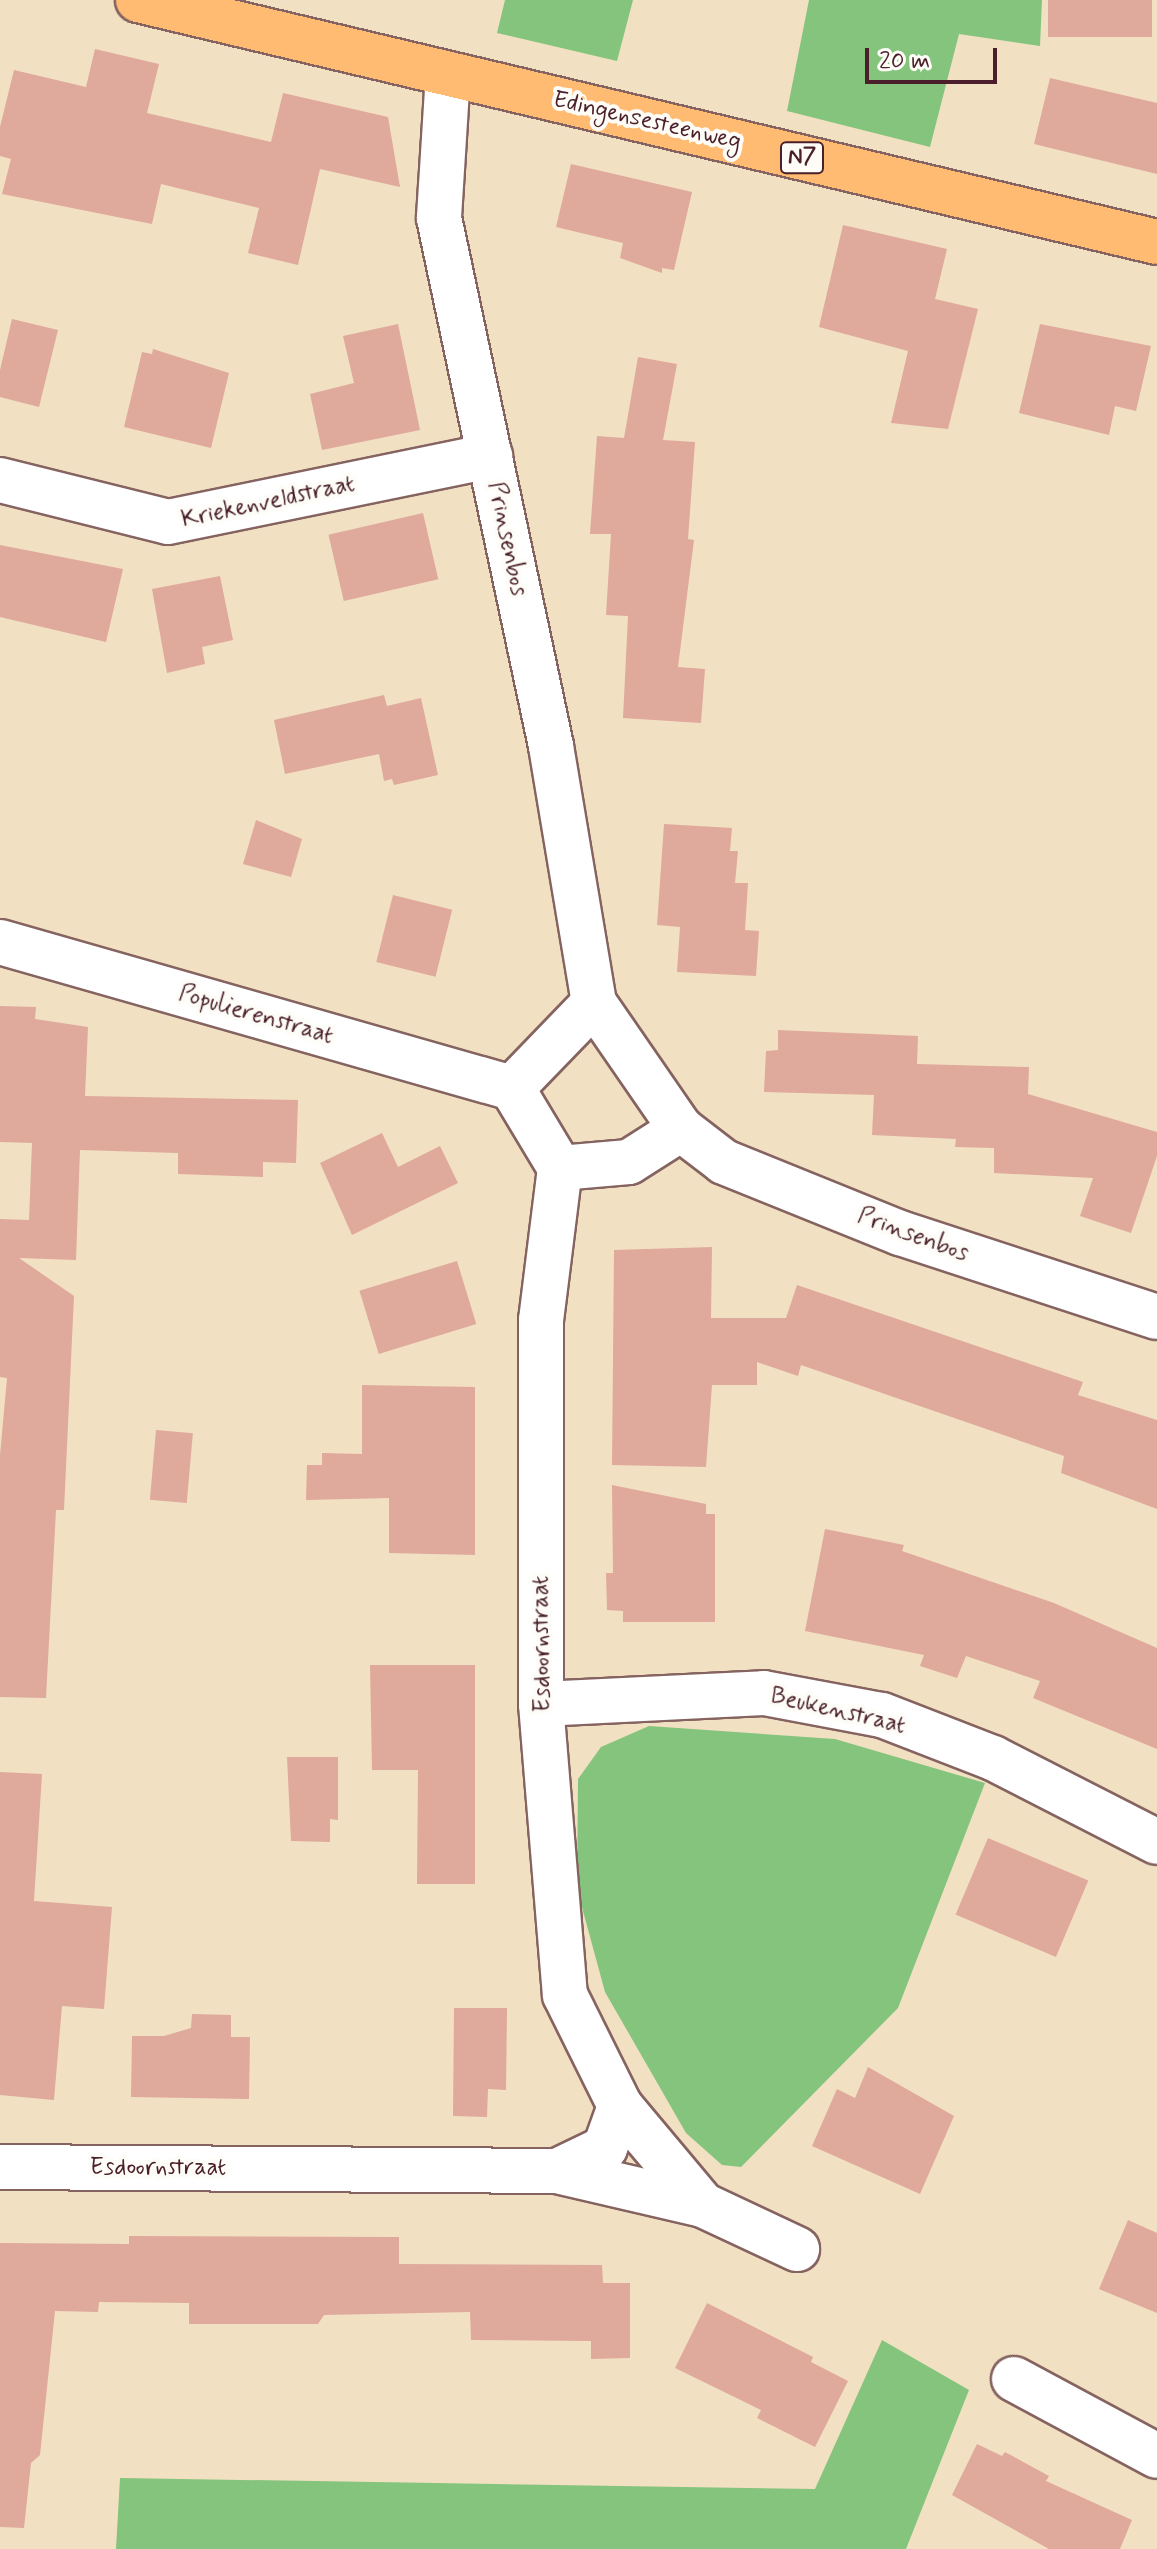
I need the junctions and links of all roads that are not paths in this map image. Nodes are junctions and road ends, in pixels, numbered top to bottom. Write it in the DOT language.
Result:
graph roads {
  1 [pos="138,0"];
  2 [pos="448,74"];
  3 [pos="1157,242"];
  4 [pos="490,456"];
  5 [pos="0,480"];
  6 [pos="0,942"];
  7 [pos="594,1003"];
  8 [pos="512,1088"];
  9 [pos="681,1129"];
  10 [pos="560,1168"];
  11 [pos="1157,1317"];
  12 [pos="541,1704"];
  13 [pos="1157,1842"];
  14 [pos="620,2106"];
  15 [pos="0,2167"];
  16 [pos="557,2171"];
  17 [pos="703,2205"];
  18 [pos="797,2249"];
  19 [pos="1014,2379"];
  20 [pos="1157,2456"];
  1 -- 2 [label="main road, Edingensesteenweg / N7"];
  2 -- 3 [label="main road, Edingensesteenweg / N7"];
  2 -- 4 [label="street, Prinsenbos"];
  4 -- 5 [label="street, Kriekenveldstraat"];
  4 -- 7 [label="street, Prinsenbos"];
  6 -- 8 [label="street, Populierenstraat"];
  7 -- 8 [label="street"];
  7 -- 9 [label="street, Prinsenbos"];
  8 -- 10 [label="street"];
  9 -- 10 [label="street"];
  9 -- 11 [label="street, Prinsenbos"];
  10 -- 12 [label="street, Esdoornstraat"];
  12 -- 13 [label="street, Beukenstraat"];
  12 -- 14 [label="street, Esdoornstraat"];
  14 -- 16 [label="street, Esdoornstraat"];
  14 -- 17 [label="street, Esdoornstraat"];
  15 -- 16 [label="street, Esdoornstraat"];
  16 -- 17 [label="street, Esdoornstraat"];
  17 -- 18 [label="street, Esdoornstraat"];
  19 -- 20 [label="street"];
}
